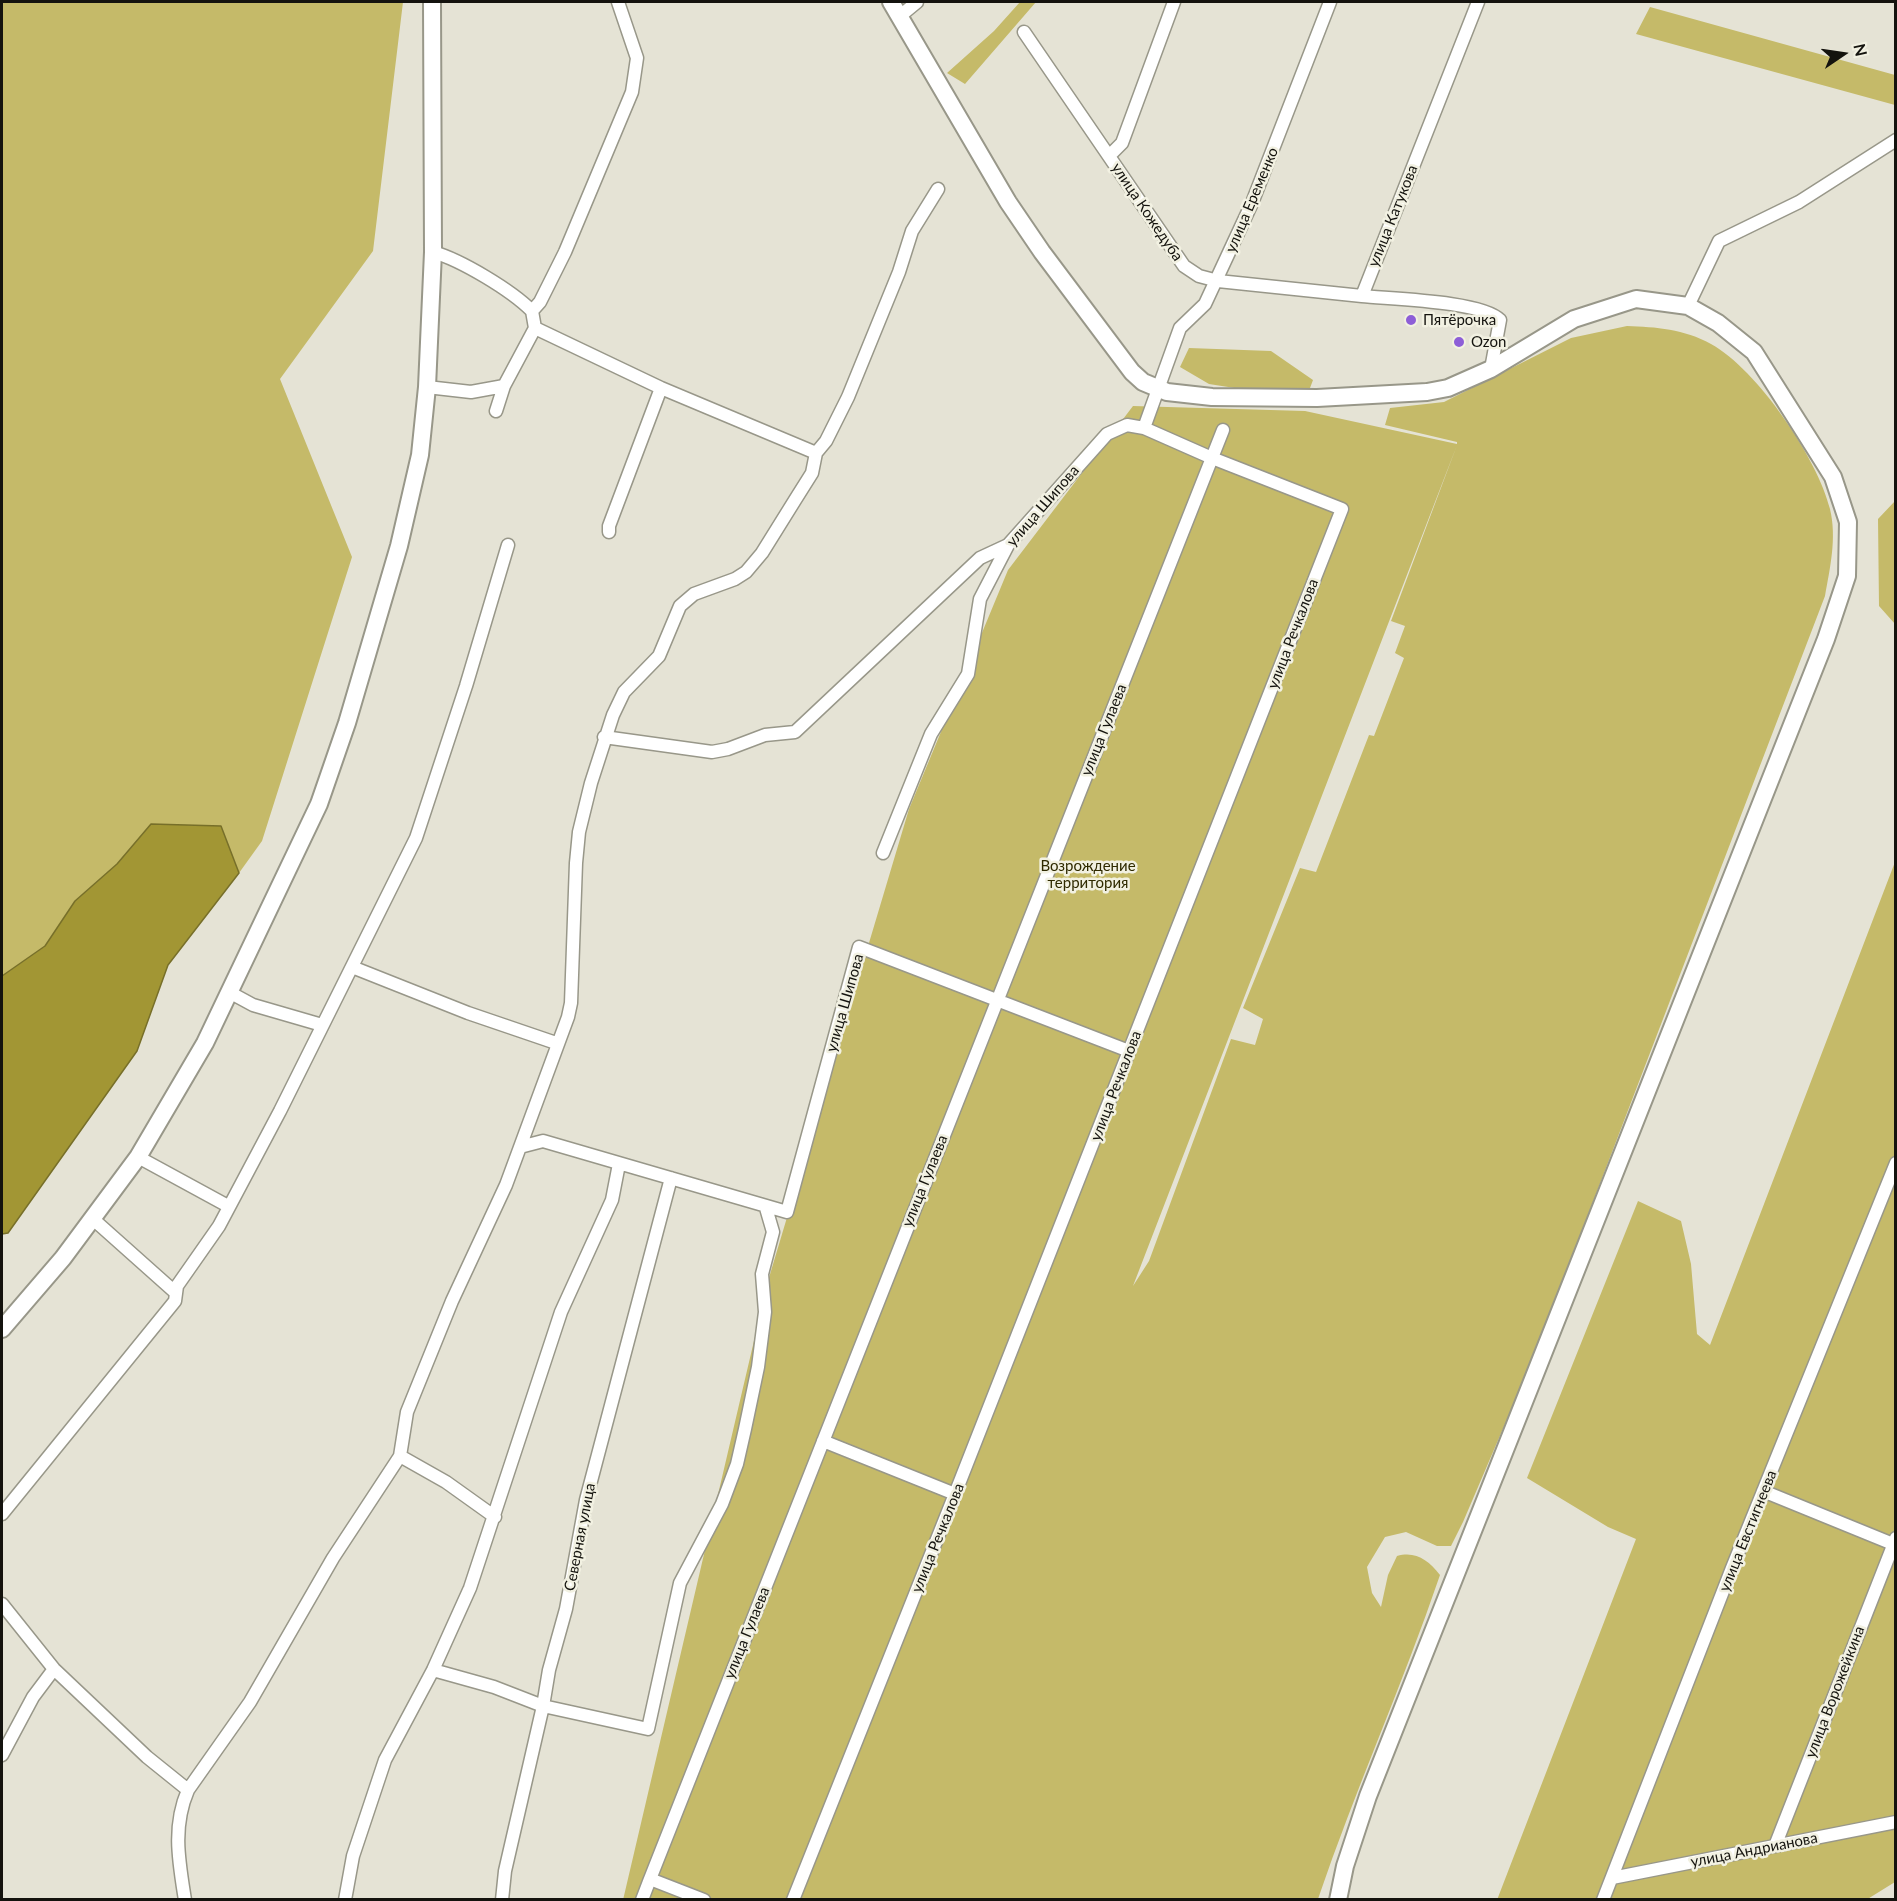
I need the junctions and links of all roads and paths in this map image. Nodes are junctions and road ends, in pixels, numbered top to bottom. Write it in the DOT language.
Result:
graph roads {
  1 [pos="432,2"];
  2 [pos="618,2"];
  3 [pos="917,2"];
  4 [pos="1174,2"];
  5 [pos="1330,2"];
  6 [pos="1478,2"];
  7 [pos="895,9"];
  8 [pos="1024,32"];
  9 [pos="1896,141"];
  10 [pos="1109,156"];
  11 [pos="938,189"];
  12 [pos="433,252"];
  13 [pos="1218,281"];
  14 [pos="1362,296"];
  15 [pos="1688,306"];
  16 [pos="532,311"];
  17 [pos="535,328"];
  18 [pos="1491,369"];
  19 [pos="504,386"];
  20 [pos="428,387"];
  21 [pos="661,388"];
  22 [pos="1159,389"];
  23 [pos="496,411"];
  24 [pos="1144,428"];
  25 [pos="1223,430"];
  26 [pos="816,453"];
  27 [pos="1212,458"];
  28 [pos="609,532"];
  29 [pos="507,545"];
  30 [pos="1008,545"];
  31 [pos="604,737"];
  32 [pos="884,853"];
  33 [pos="352,967"];
  34 [pos="229,992"];
  35 [pos="998,999"];
  36 [pos="322,1025"];
  37 [pos="556,1043"];
  38 [pos="1129,1051"];
  39 [pos="520,1147"];
  40 [pos="138,1157"];
  41 [pos="1896,1163"];
  42 [pos="619,1164"];
  43 [pos="671,1178"];
  44 [pos="228,1206"];
  45 [pos="766,1208"];
  46 [pos="93,1219"];
  47 [pos="176,1293"];
  48 [pos="2,1329"];
  49 [pos="823,1441"];
  50 [pos="399,1456"];
  51 [pos="1763,1491"];
  52 [pos="955,1494"];
  53 [pos="2,1514"];
  54 [pos="495,1516"];
  55 [pos="1894,1541"];
  56 [pos="2,1604"];
  57 [pos="54,1669"];
  58 [pos="433,1670"];
  59 [pos="543,1706"];
  60 [pos="2,1755"];
  61 [pos="188,1790"];
  62 [pos="1896,1822"];
  63 [pos="1774,1846"];
  64 [pos="1612,1878"];
  65 [pos="650,1880"];
  66 [pos="185,1899"];
  67 [pos="345,1899"];
  68 [pos="502,1899"];
  69 [pos="642,1899"];
  70 [pos="704,1899"];
  71 [pos="793,1899"];
  72 [pos="1338,1899"];
  73 [pos="1604,1899"];
  1 -- 12 [label="main road"];
  2 -- 16 [label="street"];
  3 -- 7 [label="street"];
  4 -- 10 [label="street, улица Кожедуба"];
  5 -- 13 [label="street, улица Еременко"];
  6 -- 14 [label="street, улица Катукова"];
  7 -- 22 [label="main road"];
  8 -- 10 [label="street, улица Кожедуба"];
  9 -- 15 [label="street"];
  10 -- 13 [label="street, улица Кожедуба"];
  11 -- 26 [label="street"];
  12 -- 16 [label="street"];
  12 -- 20 [label="main road"];
  13 -- 14 [label="street"];
  13 -- 22 [label="street, улица Еременко"];
  14 -- 18 [label="street"];
  15 -- 18 [label="main road"];
  15 -- 72 [label="main road"];
  16 -- 17 [label="street"];
  17 -- 19 [label="street"];
  17 -- 21 [label="street"];
  18 -- 22 [label="main road"];
  19 -- 20 [label="street"];
  19 -- 23 [label="street"];
  20 -- 34 [label="main road"];
  21 -- 26 [label="street"];
  21 -- 28 [label="street"];
  22 -- 24 [label="street"];
  24 -- 27 [label="street, улица Речкалова"];
  24 -- 30 [label="street, улица Шипова"];
  25 -- 27 [label="street, улица Гулаева"];
  26 -- 31 [label="street"];
  27 -- 35 [label="street, улица Гулаева"];
  27 -- 38 [label="street, улица Речкалова"];
  29 -- 33 [label="street"];
  30 -- 31 [label="street"];
  30 -- 32 [label="street, улица Шипова"];
  31 -- 37 [label="street"];
  33 -- 36 [label="street"];
  33 -- 37 [label="street"];
  34 -- 36 [label="street"];
  34 -- 40 [label="main road"];
  35 -- 38 [label="street, улица Шипова"];
  35 -- 45 [label="street, улица Шипова"];
  35 -- 49 [label="street, улица Гулаева"];
  36 -- 44 [label="street"];
  37 -- 39 [label="street"];
  38 -- 52 [label="street, улица Речкалова"];
  39 -- 42 [label="street"];
  39 -- 50 [label="street"];
  40 -- 44 [label="street"];
  40 -- 46 [label="main road"];
  41 -- 51 [label="street, улица Евстигнеева"];
  42 -- 43 [label="street"];
  42 -- 54 [label="street"];
  43 -- 45 [label="street"];
  43 -- 59 [label="street, Северная улица"];
  44 -- 47 [label="street"];
  45 -- 59 [label="street"];
  46 -- 47 [label="street"];
  46 -- 48 [label="main road"];
  47 -- 53 [label="street"];
  49 -- 52 [label="street"];
  49 -- 65 [label="street, улица Гулаева"];
  50 -- 54 [label="street"];
  50 -- 61 [label="street"];
  51 -- 55 [label="street"];
  51 -- 64 [label="street, улица Евстигнеева"];
  52 -- 71 [label="street, улица Речкалова"];
  54 -- 58 [label="street"];
  55 -- 63 [label="street, улица Ворожейкина"];
  56 -- 57 [label="street"];
  57 -- 60 [label="street"];
  57 -- 61 [label="street"];
  58 -- 59 [label="street"];
  58 -- 67 [label="street"];
  59 -- 68 [label="street, Северная улица"];
  61 -- 66 [label="street"];
  62 -- 63 [label="street, улица Андрианова"];
  63 -- 64 [label="street, улица Андрианова"];
  64 -- 73 [label="street, улица Евстигнеева"];
  65 -- 69 [label="street, улица Гулаева"];
  65 -- 70 [label="street"];
}
